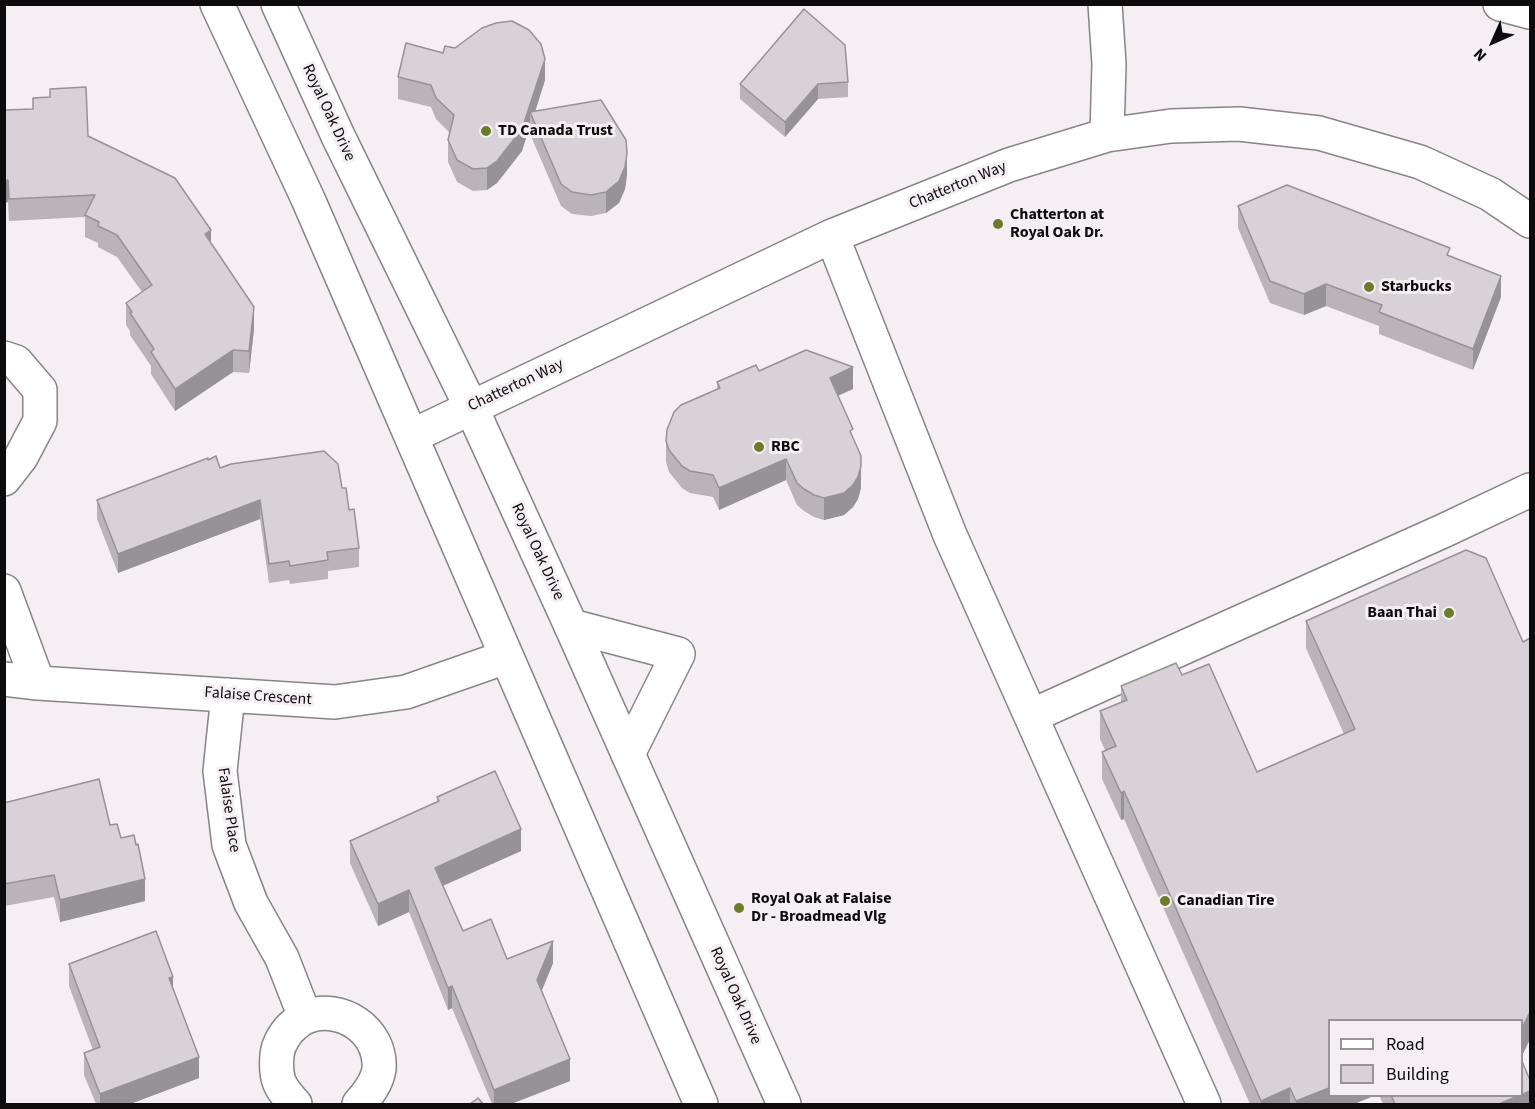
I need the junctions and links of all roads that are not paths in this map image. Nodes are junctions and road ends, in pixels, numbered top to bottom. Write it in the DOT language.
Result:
graph roads {
  1 [pos="217,4"];
  2 [pos="278,4"];
  3 [pos="1105,4"];
  4 [pos="1500,4"];
  5 [pos="1530,12"];
  6 [pos="1107,135"];
  7 [pos="1530,221"];
  8 [pos="832,236"];
  9 [pos="4,358"];
  10 [pos="471,407"];
  11 [pos="412,436"];
  12 [pos="4,479"];
  13 [pos="1530,490"];
  14 [pos="4,591"];
  15 [pos="571,626"];
  16 [pos="506,657"];
  17 [pos="4,679"];
  18 [pos="38,683"];
  19 [pos="228,695"];
  20 [pos="1031,716"];
  21 [pos="627,754"];
  22 [pos="305,1017"];
  23 [pos="296,1104"];
  24 [pos="359,1104"];
  25 [pos="701,1104"];
  26 [pos="784,1104"];
  27 [pos="1204,1104"];
  1 -- 11 [label="street"];
  2 -- 10 [label="street, Royal Oak Drive"];
  3 -- 6 [label="street"];
  4 -- 5 [label="street"];
  6 -- 7 [label="street, Chatterton Way"];
  6 -- 8 [label="street, Chatterton Way"];
  8 -- 10 [label="street, Chatterton Way"];
  8 -- 20 [label="street"];
  9 -- 12 [label="street"];
  10 -- 11 [label="street, Chatterton Way"];
  10 -- 15 [label="street, Royal Oak Drive"];
  11 -- 16 [label="street"];
  13 -- 20 [label="street"];
  14 -- 18 [label="street"];
  15 -- 21 [label="street, Royal Oak Drive"];
  15 -- 21 [label="street"];
  16 -- 19 [label="street, Falaise Crescent"];
  16 -- 25 [label="street"];
  17 -- 18 [label="street, Falaise Crescent"];
  18 -- 19 [label="street, Falaise Crescent"];
  19 -- 22 [label="street, Falaise Place"];
  20 -- 27 [label="street"];
  21 -- 26 [label="street, Royal Oak Drive"];
  22 -- 23 [label="street"];
  22 -- 24 [label="street"];
}
